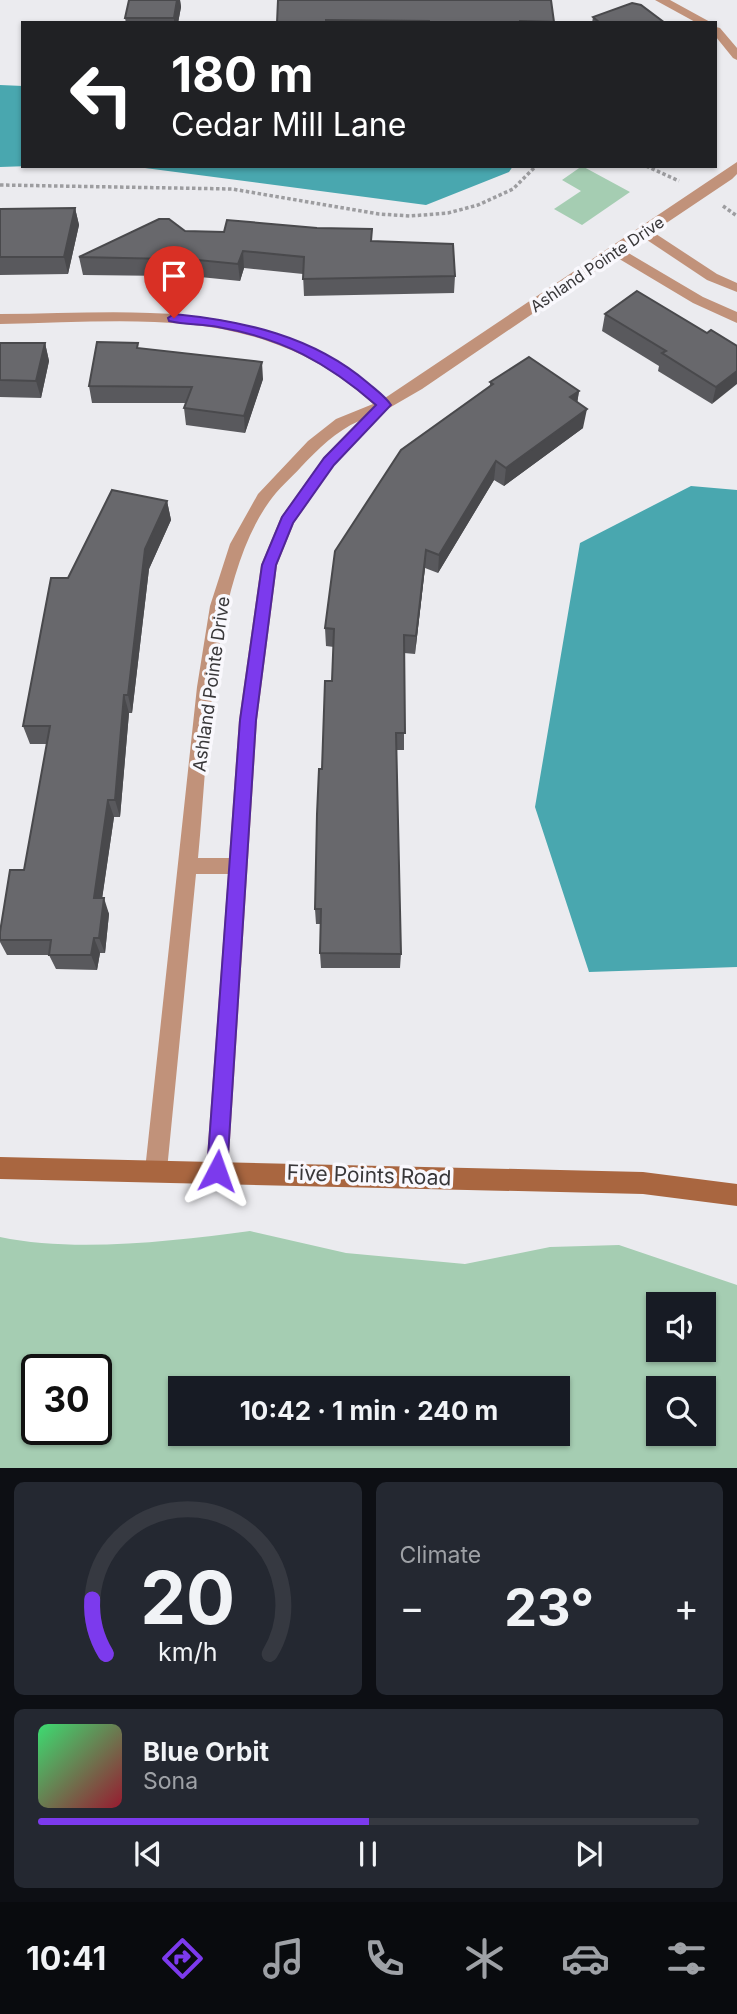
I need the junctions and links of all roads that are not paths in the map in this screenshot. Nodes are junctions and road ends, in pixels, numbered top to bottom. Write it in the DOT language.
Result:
graph roads {
  1 [pos="661,0"];
  2 [pos="701,19"];
  3 [pos="717,31"];
  4 [pos="737,56"];
  5 [pos="737,166"];
  6 [pos="644,232"];
  7 [pos="615,251"];
  8 [pos="737,288"];
  9 [pos="737,298"];
  10 [pos="723,312"];
  11 [pos="737,318"];
  12 [pos="0,319"];
  13 [pos="384,405"];
  14 [pos="188,866"];
  15 [pos="238,866"];
  16 [pos="0,1168"];
  17 [pos="156,1170"];
  18 [pos="217,1171"];
  19 [pos="737,1195"];
  1 -- 2 [label="street"];
  3 -- 4 [label="street"];
  5 -- 6 [label="street, Ashland Pointe Drive"];
  6 -- 7 [label="street, Ashland Pointe Drive"];
  6 -- 8 [label="street"];
  7 -- 10 [label="street"];
  7 -- 13 [label="street, Ashland Pointe Drive"];
  9 -- 10 [label="street"];
  10 -- 11 [label="street"];
  12 -- 13 [label="street"];
  13 -- 14 [label="street, Ashland Pointe Drive"];
  13 -- 15 [label="street, Ashland Pointe Drive"];
  14 -- 15 [label="street"];
  14 -- 17 [label="street, Ashland Pointe Drive"];
  15 -- 18 [label="street, Ashland Pointe Drive"];
  16 -- 17 [label="street, Five Points Road"];
  17 -- 18 [label="street, Five Points Road"];
  18 -- 19 [label="street, Five Points Road"];
}
